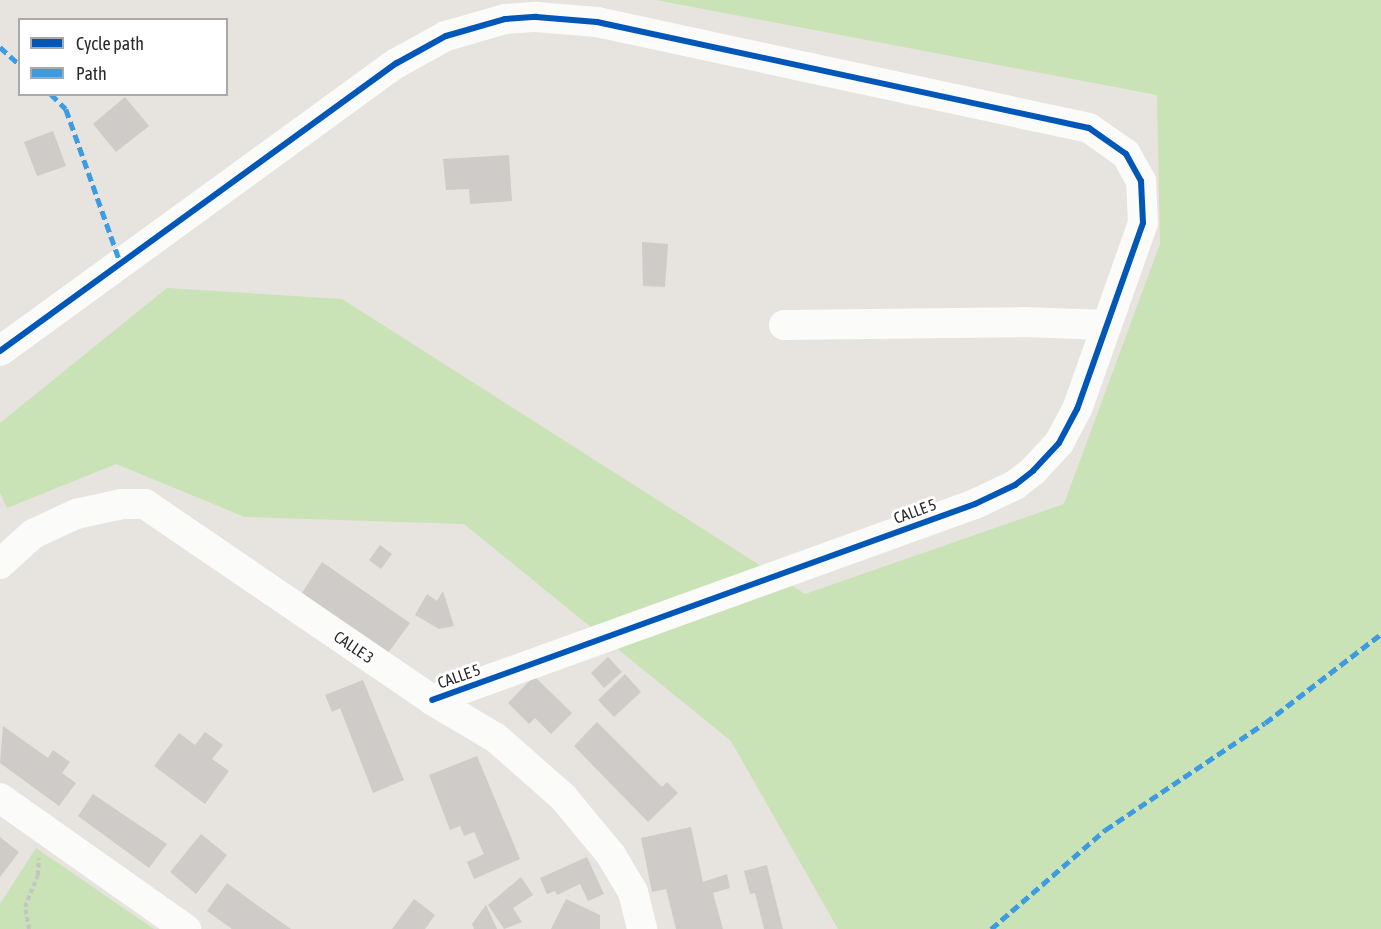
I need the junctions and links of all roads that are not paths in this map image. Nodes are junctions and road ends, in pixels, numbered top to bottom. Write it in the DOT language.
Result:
graph roads {
  1 [pos="784,325"];
  2 [pos="1107,325"];
  3 [pos="0,351"];
  4 [pos="0,564"];
  5 [pos="432,700"];
  6 [pos="0,798"];
  7 [pos="186,929"];
  8 [pos="642,929"];
  1 -- 2 [label="street"];
  2 -- 3 [label="street, CALLE 5"];
  2 -- 5 [label="street, CALLE 5"];
  4 -- 5 [label="street, CALLE 3"];
  5 -- 8 [label="street, CALLE 3"];
  6 -- 7 [label="street"];
}
